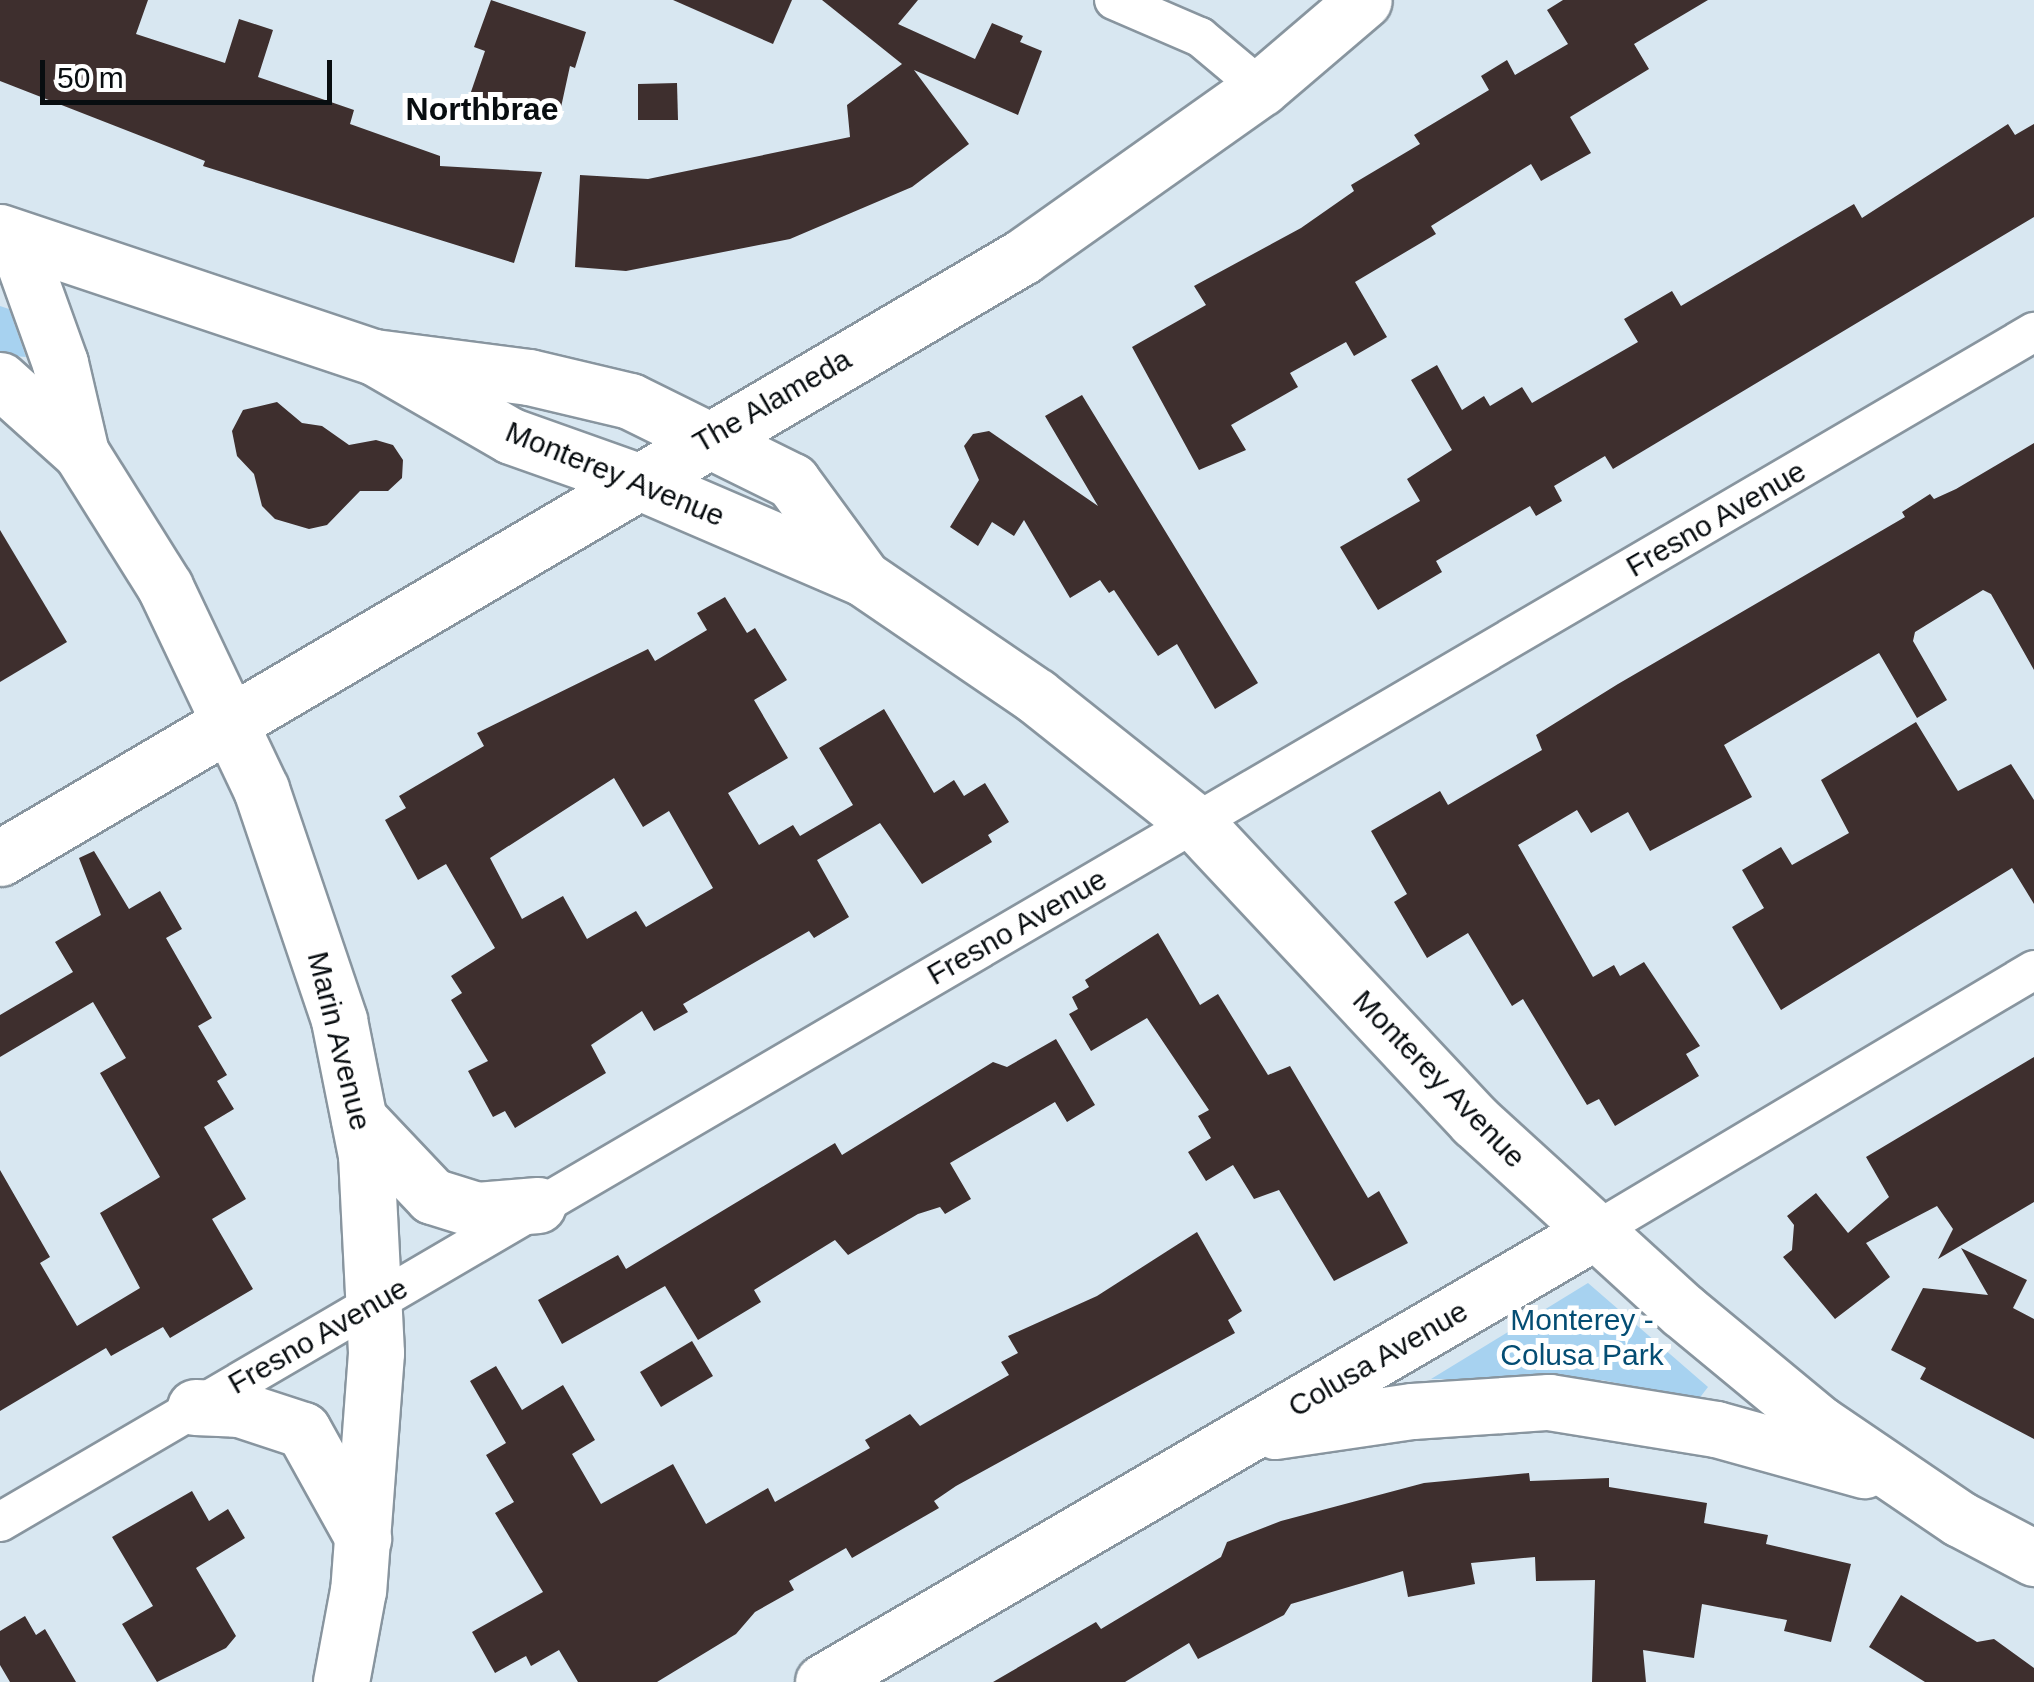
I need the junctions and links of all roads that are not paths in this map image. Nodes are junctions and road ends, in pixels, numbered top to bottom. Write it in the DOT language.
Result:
graph roads {
  1 [pos="1114,0"];
  2 [pos="1364,0"];
  3 [pos="1261,88"];
  4 [pos="8,235"];
  5 [pos="2034,332"];
  6 [pos="374,357"];
  7 [pos="0,380"];
  8 [pos="707,438"];
  9 [pos="81,452"];
  10 [pos="635,480"];
  11 [pos="862,578"];
  12 [pos="232,720"];
  13 [pos="1196,824"];
  14 [pos="0,858"];
  15 [pos="2034,970"];
  16 [pos="359,1119"];
  17 [pos="538,1205"];
  18 [pos="1594,1232"];
  19 [pos="375,1304"];
  20 [pos="195,1407"];
  21 [pos="1248,1435"];
  22 [pos="1904,1482"];
  23 [pos="0,1522"];
  24 [pos="363,1538"];
  25 [pos="2034,1558"];
  26 [pos="341,1682"];
  27 [pos="823,1682"];
  1 -- 3 [label="street"];
  2 -- 3 [label="main road, The Alameda"];
  3 -- 8 [label="main road, The Alameda"];
  4 -- 6 [label="main road, Monterey Avenue"];
  4 -- 9 [label="main road, Marin Avenue"];
  5 -- 13 [label="street, Fresno Avenue"];
  6 -- 8 [label="main road, Monterey Avenue"];
  6 -- 10 [label="main road, Monterey Avenue"];
  7 -- 9 [label="main road, Marin Avenue"];
  8 -- 10 [label="main road, The Alameda"];
  8 -- 11 [label="main road, Monterey Avenue"];
  9 -- 12 [label="main road, Marin Avenue"];
  10 -- 11 [label="main road, Monterey Avenue"];
  10 -- 12 [label="main road, The Alameda"];
  11 -- 13 [label="main road, Monterey Avenue"];
  12 -- 14 [label="main road, The Alameda"];
  12 -- 16 [label="main road, Marin Avenue"];
  13 -- 17 [label="street, Fresno Avenue"];
  13 -- 18 [label="main road, Monterey Avenue"];
  15 -- 18 [label="street, Colusa Avenue"];
  16 -- 17 [label="main road"];
  16 -- 19 [label="main road, Marin Avenue"];
  17 -- 19 [label="street, Fresno Avenue"];
  18 -- 21 [label="main road, Colusa Avenue"];
  18 -- 22 [label="main road, Monterey Avenue"];
  19 -- 20 [label="street, Fresno Avenue"];
  19 -- 24 [label="main road, Marin Avenue"];
  20 -- 23 [label="street, Fresno Avenue"];
  20 -- 24 [label="main road"];
  21 -- 22 [label="main road"];
  21 -- 27 [label="main road, Colusa Avenue"];
  22 -- 25 [label="main road, Monterey Avenue"];
  24 -- 26 [label="main road, Marin Avenue"];
}
